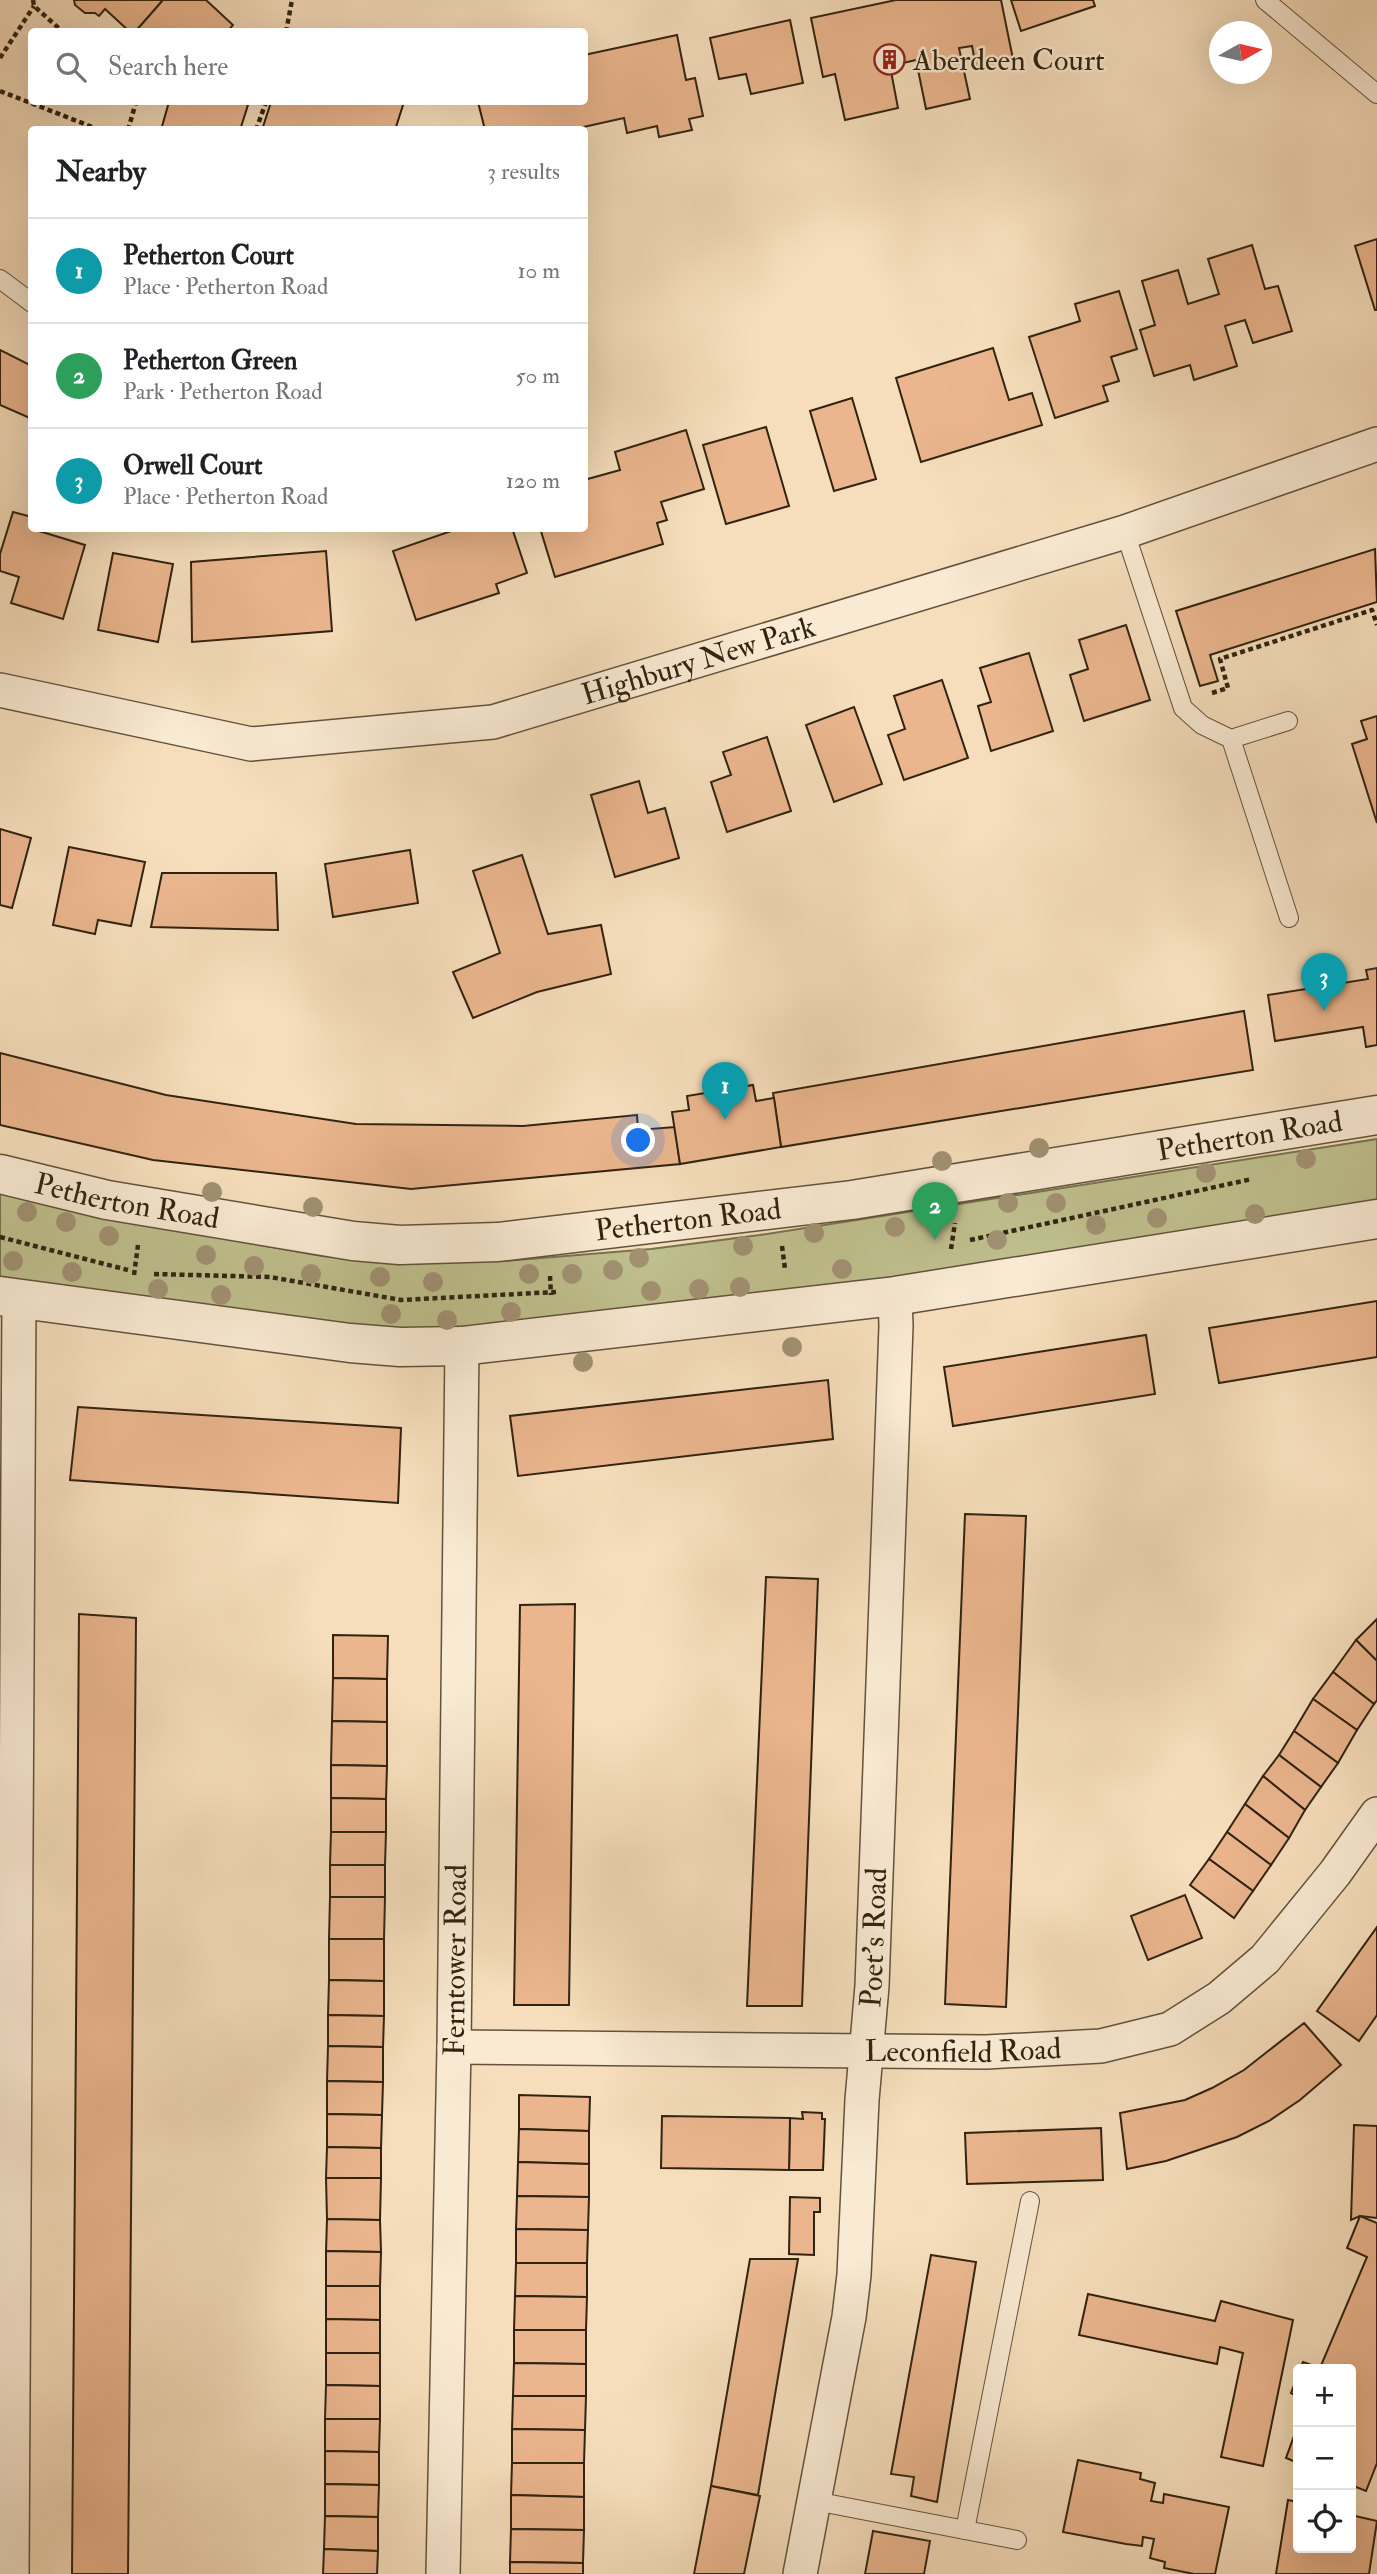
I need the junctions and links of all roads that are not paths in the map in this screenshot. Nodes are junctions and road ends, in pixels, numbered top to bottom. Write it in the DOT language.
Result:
graph roads {
  1 [pos="1265,0"];
  2 [pos="1377,94"];
  3 [pos="0,279"];
  4 [pos="28,300"];
  5 [pos="1377,444"];
  6 [pos="1125,532"];
  7 [pos="0,690"];
  8 [pos="1288,721"];
  9 [pos="1231,739"];
  10 [pos="1289,918"];
  11 [pos="1377,1115"];
  12 [pos="0,1174"];
  13 [pos="1377,1219"];
  14 [pos="895,1296"];
  15 [pos="10,1297"];
  16 [pos="462,1346"];
  17 [pos="1377,1814"];
  18 [pos="454,2047"];
  19 [pos="867,2051"];
  20 [pos="1030,2201"];
  21 [pos="815,2501"];
  22 [pos="965,2530"];
  23 [pos="1017,2540"];
  24 [pos="12,2574"];
  25 [pos="443,2574"];
  26 [pos="800,2574"];
  1 -- 2 [label="lane"];
  3 -- 4 [label="lane"];
  5 -- 6 [label="street, Highbury New Park"];
  6 -- 7 [label="street, Highbury New Park"];
  6 -- 9 [label="lane"];
  8 -- 9 [label="lane"];
  9 -- 10 [label="lane"];
  11 -- 12 [label="street, Petherton Road"];
  13 -- 14 [label="street"];
  14 -- 16 [label="street"];
  14 -- 19 [label="street, Poet's Road"];
  15 -- 16 [label="street"];
  15 -- 24 [label="street"];
  16 -- 18 [label="street, Ferntower Road"];
  17 -- 19 [label="street, Leconfield Road"];
  18 -- 19 [label="street, Leconfield Road"];
  18 -- 25 [label="street, Ferntower Road"];
  19 -- 21 [label="street, Poet's Road"];
  20 -- 22 [label="lane"];
  21 -- 22 [label="lane"];
  21 -- 26 [label="street, Poet's Road"];
  22 -- 23 [label="lane"];
}
